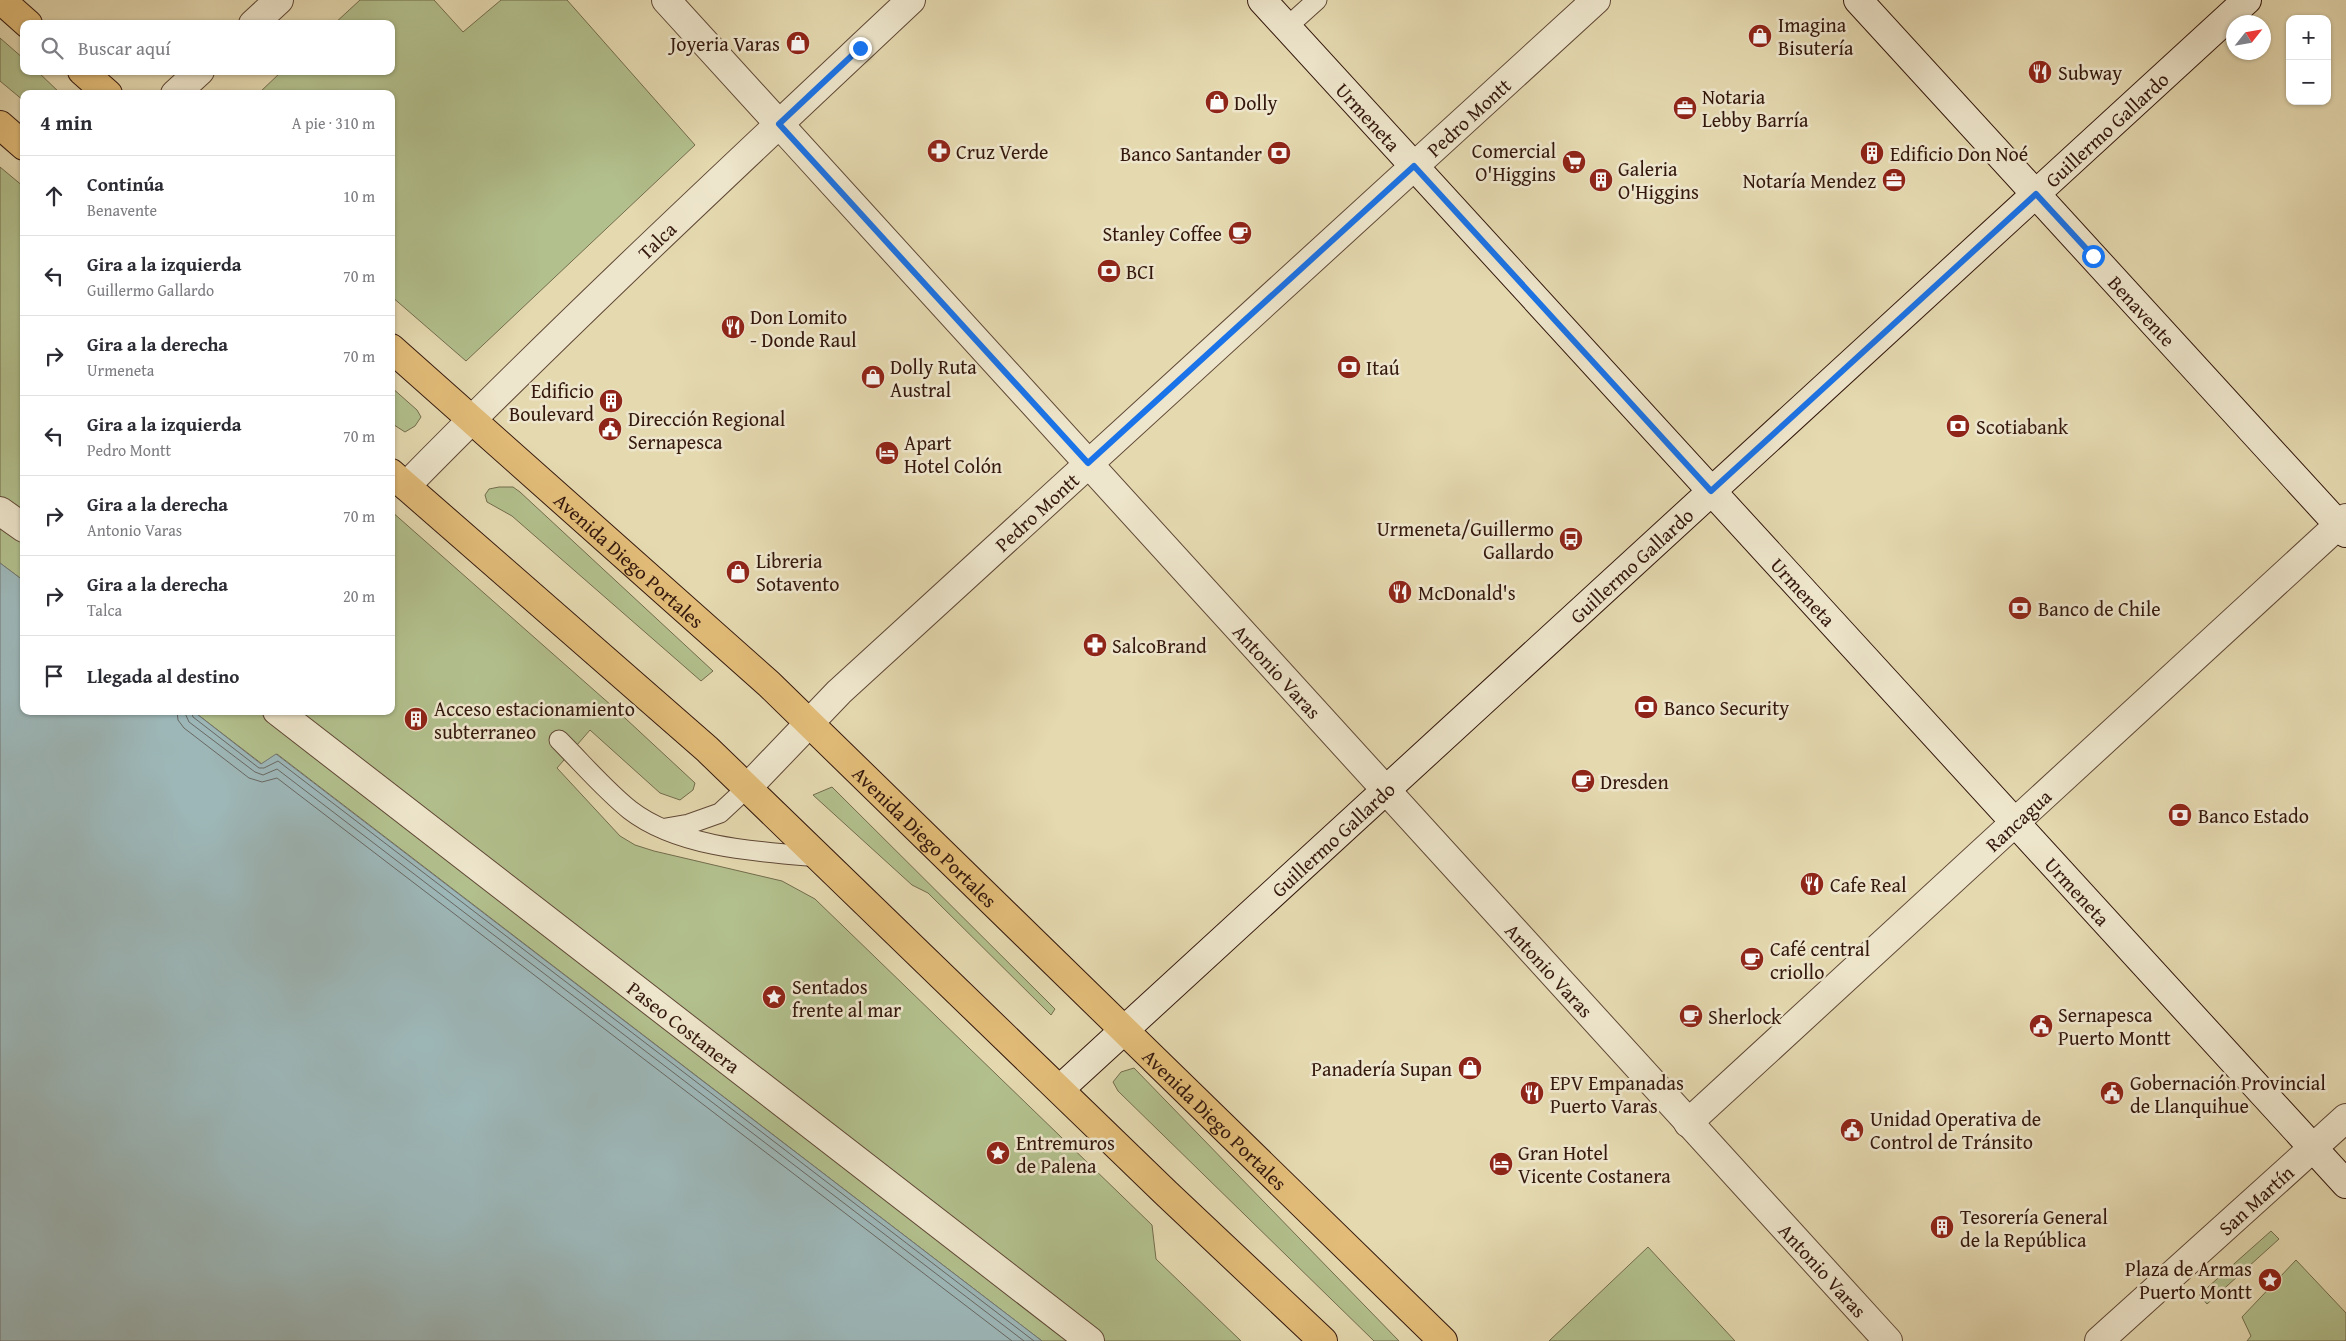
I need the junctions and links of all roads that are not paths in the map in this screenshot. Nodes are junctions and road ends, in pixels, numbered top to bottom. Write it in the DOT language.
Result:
graph roads {
  1 [pos="1,0"];
  2 [pos="279,0"];
  3 [pos="666,0"];
  4 [pos="912,0"];
  5 [pos="1262,0"];
  6 [pos="1317,0"];
  7 [pos="1596,0"];
  8 [pos="1858,0"];
  9 [pos="2247,0"];
  10 [pos="24,20"];
  11 [pos="257,20"];
  12 [pos="1287,27"];
  13 [pos="87,75"];
  14 [pos="196,75"];
  15 [pos="103,90"];
  16 [pos="179,90"];
  17 [pos="779,124"];
  18 [pos="0,125"];
  19 [pos="20,142"];
  20 [pos="1414,166"];
  21 [pos="2036,194"];
  22 [pos="395,352"];
  23 [pos="471,420"];
  24 [pos="1088,463"];
  25 [pos="399,479"];
  26 [pos="1711,491"];
  27 [pos="0,511"];
  28 [pos="20,525"];
  29 [pos="2343,526"];
  30 [pos="282,715"];
  31 [pos="809,723"];
  32 [pos="559,740"];
  33 [pos="748,787"];
  34 [pos="1386,790"];
  35 [pos="2015,822"];
  36 [pos="662,828"];
  37 [pos="820,857"];
  38 [pos="1124,1030"];
  39 [pos="1060,1089"];
  40 [pos="2346,1118"];
  41 [pos="1688,1123"];
  42 [pos="2313,1148"];
  43 [pos="2346,1184"];
  44 [pos="1090,1341"];
  45 [pos="1323,1341"];
  46 [pos="1443,1341"];
  47 [pos="1888,1341"];
  48 [pos="2099,1341"];
  1 -- 10 [label="highway"];
  2 -- 11 [label="street"];
  3 -- 17 [label="street, Antonio Varas"];
  4 -- 17 [label="street, Talca"];
  5 -- 12 [label="street, Urmeneta"];
  6 -- 12 [label="lane"];
  7 -- 20 [label="street, Pedro Montt"];
  8 -- 21 [label="street, Benavente"];
  9 -- 21 [label="street, Guillermo Gallardo"];
  12 -- 20 [label="street, Urmeneta"];
  13 -- 15 [label="highway"];
  14 -- 16 [label="street"];
  17 -- 23 [label="street, Talca"];
  17 -- 24 [label="street, Antonio Varas"];
  18 -- 19 [label="highway"];
  20 -- 24 [label="street, Pedro Montt"];
  20 -- 26 [label="street, Urmeneta"];
  21 -- 26 [label="street, Guillermo Gallardo"];
  21 -- 29 [label="street, Benavente"];
  22 -- 23 [label="highway, Avenida Diego Portales"];
  23 -- 25 [label="street, Talca"];
  23 -- 31 [label="highway, Avenida Diego Portales"];
  24 -- 31 [label="street, Pedro Montt"];
  24 -- 34 [label="street, Antonio Varas"];
  25 -- 33 [label="highway"];
  26 -- 34 [label="street, Guillermo Gallardo"];
  26 -- 35 [label="street, Urmeneta"];
  27 -- 28 [label="street"];
  29 -- 35 [label="street, Rancagua"];
  30 -- 44 [label="street, Paseo Costanera"];
  31 -- 33 [label="street, Pedro Montt"];
  31 -- 38 [label="highway, Avenida Diego Portales"];
  32 -- 36 [label="lane"];
  33 -- 36 [label="lane"];
  33 -- 37 [label="highway"];
  34 -- 38 [label="street, Guillermo Gallardo"];
  34 -- 41 [label="street, Antonio Varas"];
  35 -- 41 [label="street, Rancagua"];
  35 -- 42 [label="street, Urmeneta"];
  36 -- 37 [label="lane"];
  37 -- 39 [label="highway"];
  38 -- 39 [label="street, Guillermo Gallardo"];
  38 -- 46 [label="highway, Avenida Diego Portales"];
  39 -- 45 [label="highway"];
  40 -- 42 [label="street, San Martín"];
  41 -- 47 [label="street, Antonio Varas"];
  42 -- 43 [label="street, Urmeneta"];
  42 -- 48 [label="street, San Martín"];
}
